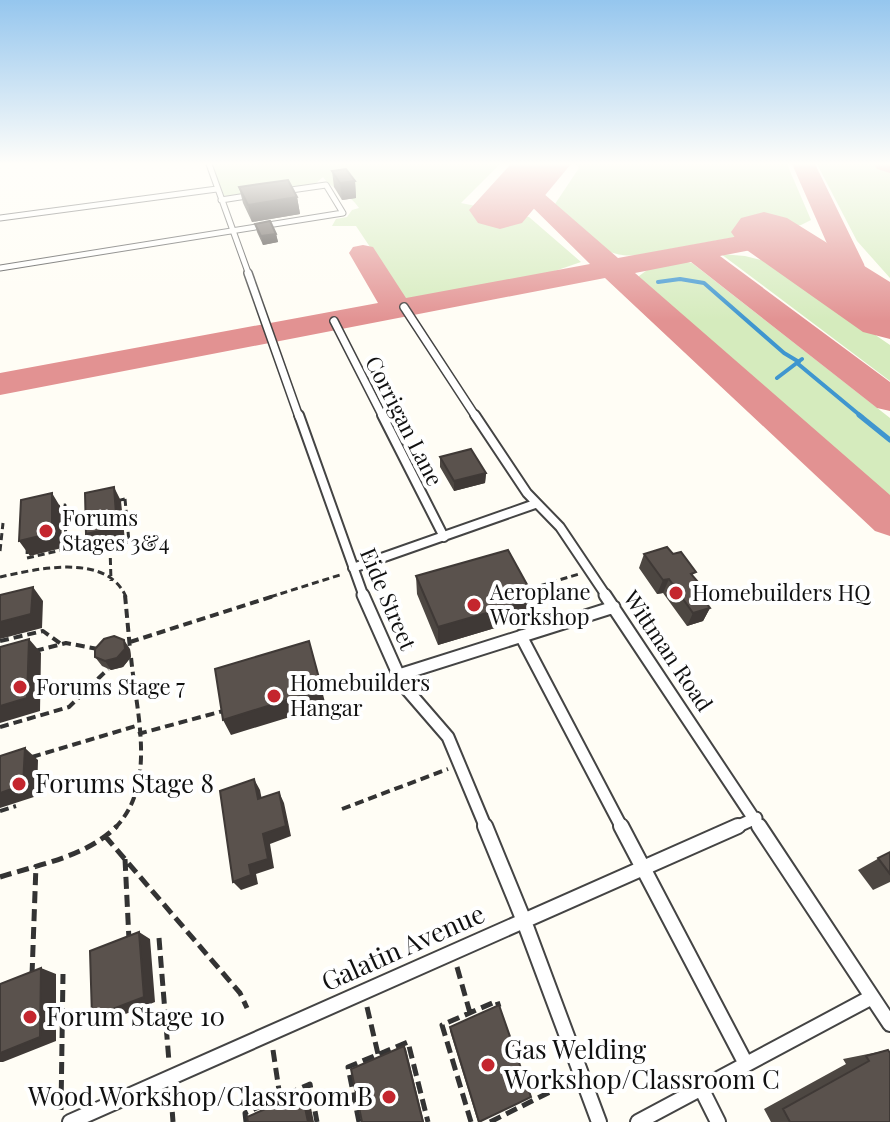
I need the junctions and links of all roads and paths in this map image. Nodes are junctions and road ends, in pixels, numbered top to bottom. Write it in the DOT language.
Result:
graph roads {
  1 [pos="227,216"];
  2 [pos="328,216"];
  3 [pos="232,232"];
  4 [pos="0,268"];
  5 [pos="404,307"];
  6 [pos="334,321"];
  7 [pos="535,504"];
  8 [pos="3,523"];
  9 [pos="444,537"];
  10 [pos="110,547"];
  11 [pos="0,551"];
  12 [pos="46,553"];
  13 [pos="46,567"];
  14 [pos="353,568"];
  15 [pos="589,571"];
  16 [pos="0,577"];
  17 [pos="111,581"];
  18 [pos="521,591"];
  19 [pos="614,607"];
  20 [pos="521,636"];
  21 [pos="0,641"];
  22 [pos="130,642"];
  23 [pos="61,644"];
  24 [pos="130,649"];
  25 [pos="107,652"];
  26 [pos="26,653"];
  27 [pos="131,657"];
  28 [pos="108,669"];
  29 [pos="399,675"];
  30 [pos="227,710"];
  31 [pos="136,726"];
  32 [pos="0,727"];
  33 [pos="137,734"];
  34 [pos="30,758"];
  35 [pos="459,764"];
  36 [pos="16,806"];
  37 [pos="342,809"];
  38 [pos="0,811"];
  39 [pos="756,818"];
  40 [pos="105,836"];
  41 [pos="125,859"];
  42 [pos="36,865"];
  43 [pos="643,868"];
  44 [pos="0,877"];
  45 [pos="524,921"];
  46 [pos="159,938"];
  47 [pos="130,947"];
  48 [pos="452,952"];
  49 [pos="63,974"];
  50 [pos="32,983"];
  51 [pos="363,992"];
  52 [pos="872,997"];
  53 [pos="247,1008"];
  54 [pos="470,1013"];
  55 [pos="502,1015"];
  56 [pos="890,1024"];
  57 [pos="271,1033"];
  58 [pos="378,1054"];
  59 [pos="746,1064"];
  60 [pos="582,1076"];
  61 [pos="170,1078"];
  62 [pos="527,1087"];
  63 [pos="701,1088"];
  64 [pos="280,1097"];
  65 [pos="532,1101"];
  66 [pos="60,1122"];
  67 [pos="70,1122"];
  68 [pos="173,1122"];
  69 [pos="246,1122"];
  70 [pos="317,1122"];
  71 [pos="359,1122"];
  72 [pos="428,1122"];
  73 [pos="471,1122"];
  74 [pos="490,1122"];
  75 [pos="599,1122"];
  76 [pos="638,1122"];
  77 [pos="718,1122"];
  1 -- 3 [label="lane, Eide Street"];
  2 -- 3 [label="lane"];
  3 -- 4 [label="lane"];
  3 -- 14 [label="lane, Eide Street"];
  5 -- 7 [label="lane, Wittman Road"];
  6 -- 9 [label="lane, Corrigan Lane"];
  7 -- 9 [label="lane"];
  7 -- 15 [label="lane, Wittman Road"];
  8 -- 11 [label="path"];
  9 -- 14 [label="lane"];
  10 -- 10 [label="path"];
  10 -- 17 [label="path"];
  12 -- 12 [label="path"];
  12 -- 13 [label="path"];
  13 -- 16 [label="path"];
  13 -- 17 [label="path"];
  14 -- 22 [label="path"];
  14 -- 29 [label="lane, Eide Street"];
  15 -- 18 [label="path"];
  15 -- 19 [label="lane, Wittman Road"];
  17 -- 22 [label="path"];
  19 -- 20 [label="lane"];
  19 -- 39 [label="lane, Wittman Road"];
  20 -- 29 [label="lane"];
  20 -- 43 [label="lane"];
  21 -- 23 [label="path"];
  22 -- 24 [label="path"];
  23 -- 25 [label="path"];
  23 -- 26 [label="path"];
  27 -- 31 [label="path"];
  28 -- 32 [label="path"];
  29 -- 35 [label="lane, Eide Street"];
  30 -- 33 [label="path"];
  31 -- 33 [label="path"];
  31 -- 34 [label="path"];
  33 -- 40 [label="path"];
  35 -- 37 [label="path"];
  35 -- 45 [label="lane, Eide Street"];
  36 -- 38 [label="path"];
  39 -- 43 [label="lane, Galatin Avenue"];
  39 -- 52 [label="lane, Wittman Road"];
  40 -- 41 [label="path"];
  40 -- 42 [label="path"];
  41 -- 47 [label="path"];
  41 -- 53 [label="path"];
  42 -- 44 [label="path"];
  42 -- 50 [label="path"];
  43 -- 45 [label="lane, Galatin Avenue"];
  43 -- 59 [label="lane"];
  45 -- 48 [label="lane, Galatin Avenue"];
  45 -- 60 [label="lane, Eide Street"];
  46 -- 61 [label="path"];
  48 -- 51 [label="lane, Galatin Avenue"];
  48 -- 54 [label="path"];
  49 -- 66 [label="path"];
  51 -- 57 [label="lane, Galatin Avenue"];
  51 -- 58 [label="path"];
  52 -- 56 [label="lane, Wittman Road"];
  52 -- 59 [label="lane"];
  54 -- 55 [label="path"];
  54 -- 73 [label="path"];
  57 -- 61 [label="lane, Galatin Avenue"];
  57 -- 64 [label="path"];
  58 -- 71 [label="path"];
  58 -- 72 [label="path"];
  59 -- 63 [label="lane"];
  60 -- 65 [label="path"];
  60 -- 75 [label="lane, Eide Street"];
  61 -- 67 [label="lane, Galatin Avenue"];
  61 -- 68 [label="path"];
  62 -- 65 [label="path"];
  63 -- 76 [label="lane"];
  63 -- 77 [label="lane"];
  64 -- 69 [label="path"];
  64 -- 70 [label="path"];
  65 -- 74 [label="path"];
}
